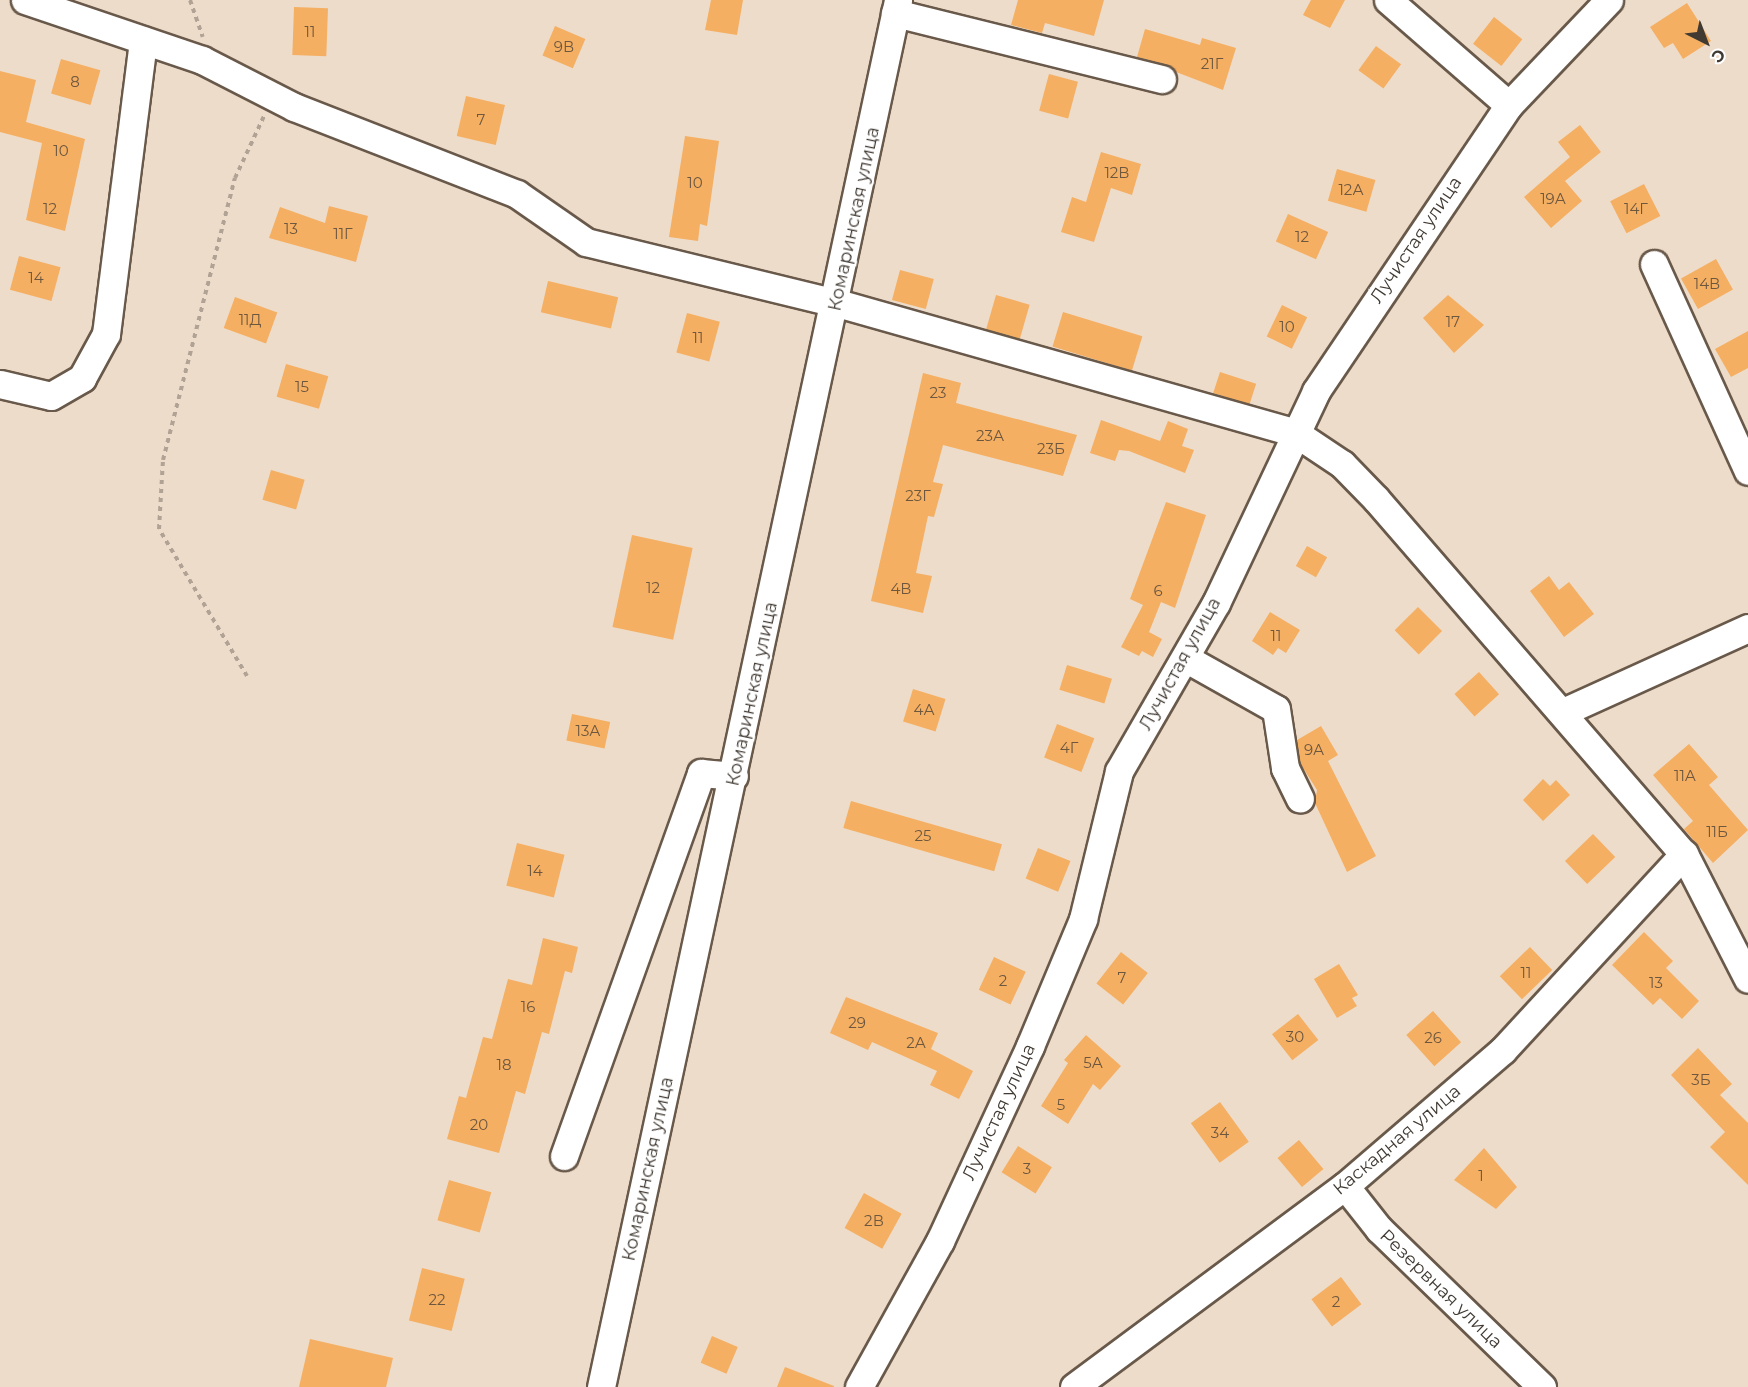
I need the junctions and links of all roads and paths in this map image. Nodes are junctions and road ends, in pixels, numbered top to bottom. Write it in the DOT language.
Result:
graph roads {
  1 [pos="25,0"];
  2 [pos="1389,0"];
  3 [pos="1609,0"];
  4 [pos="897,7"];
  5 [pos="143,40"];
  6 [pos="1162,79"];
  7 [pos="273,96"];
  8 [pos="1509,105"];
  9 [pos="1654,264"];
  10 [pos="837,303"];
  11 [pos="0,384"];
  12 [pos="1294,432"];
  13 [pos="1748,471"];
  14 [pos="1748,628"];
  15 [pos="1185,658"];
  16 [pos="247,676"];
  17 [pos="1563,712"];
  18 [pos="734,776"];
  19 [pos="1300,799"];
  20 [pos="1684,854"];
  21 [pos="1748,979"];
  22 [pos="564,1156"];
  23 [pos="1345,1186"];
  24 [pos="601,1387"];
  25 [pos="859,1387"];
  26 [pos="1074,1387"];
  27 [pos="1542,1387"];
  1 -- 5 [label="street"];
  2 -- 8 [label="street"];
  3 -- 8 [label="street, Лучистая улица"];
  4 -- 6 [label="street"];
  4 -- 10 [label="street, Комаринская улица"];
  5 -- 7 [label="street"];
  5 -- 11 [label="street"];
  7 -- 10 [label="street"];
  7 -- 16 [label="path"];
  8 -- 12 [label="street, Лучистая улица"];
  9 -- 13 [label="street"];
  10 -- 12 [label="street"];
  10 -- 18 [label="street, Комаринская улица"];
  12 -- 15 [label="street, Лучистая улица"];
  12 -- 17 [label="street"];
  14 -- 17 [label="street"];
  15 -- 19 [label="street"];
  15 -- 25 [label="street, Лучистая улица"];
  17 -- 20 [label="street"];
  18 -- 22 [label="street"];
  18 -- 24 [label="street, Комаринская улица"];
  20 -- 21 [label="street"];
  20 -- 23 [label="street, Каскадная улица"];
  23 -- 26 [label="street, Каскадная улица"];
  23 -- 27 [label="street, Резервная улица"];
}
